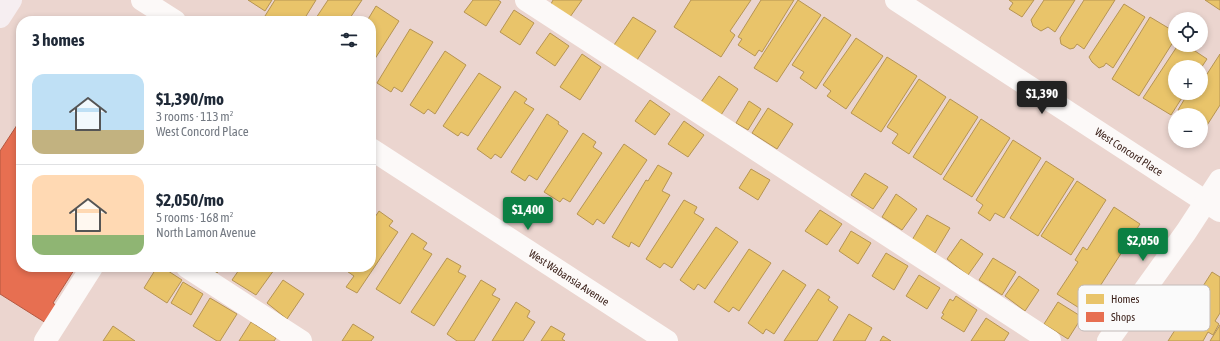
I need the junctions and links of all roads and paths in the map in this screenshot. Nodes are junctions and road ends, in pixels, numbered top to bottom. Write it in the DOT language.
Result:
graph roads {
  1 [pos="11,0"];
  2 [pos="142,0"];
  3 [pos="526,0"];
  4 [pos="896,0"];
  5 [pos="167,16"];
  6 [pos="0,17"];
  7 [pos="376,152"];
  8 [pos="1220,180"];
  9 [pos="1213,207"];
  10 [pos="89,272"];
  11 [pos="195,272"];
  12 [pos="1152,285"];
  13 [pos="1116,331"];
  14 [pos="45,341"];
  15 [pos="302,341"];
  16 [pos="667,341"];
  17 [pos="1050,341"];
  18 [pos="1108,341"];
  1 -- 6 [label="main road"];
  2 -- 5 [label="street"];
  3 -- 17 [label="street"];
  4 -- 9 [label="street, West Concord Place"];
  7 -- 16 [label="street, West Wabansia Avenue"];
  8 -- 9 [label="street"];
  9 -- 12 [label="street"];
  10 -- 14 [label="street"];
  11 -- 15 [label="street"];
  13 -- 18 [label="street"];
}
